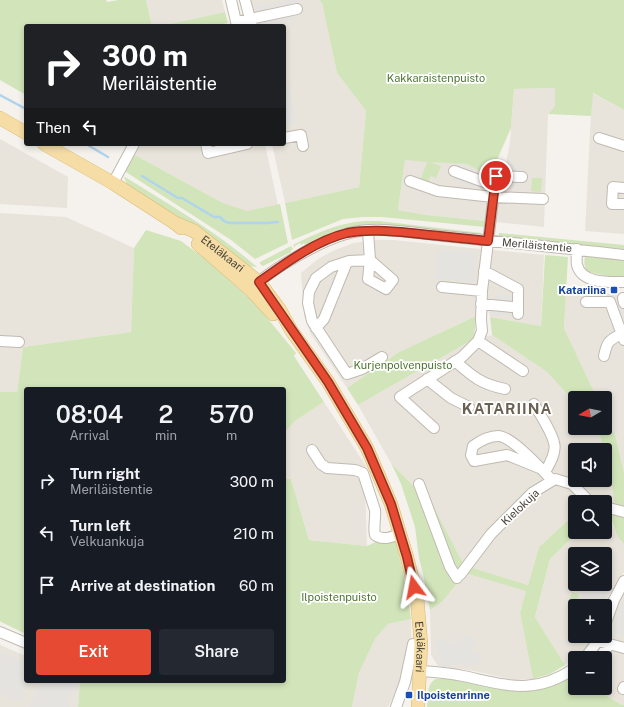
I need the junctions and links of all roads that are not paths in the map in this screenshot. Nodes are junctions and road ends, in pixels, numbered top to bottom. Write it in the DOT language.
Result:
graph roads {
  1 [pos="231,0"];
  2 [pos="245,0"];
  3 [pos="297,9"];
  4 [pos="251,22"];
  5 [pos="236,24"];
  6 [pos="0,118"];
  7 [pos="24,133"];
  8 [pos="286,138"];
  9 [pos="599,138"];
  10 [pos="48,146"];
  11 [pos="133,146"];
  12 [pos="206,146"];
  13 [pos="239,146"];
  14 [pos="303,146"];
  15 [pos="624,146"];
  16 [pos="454,171"];
  17 [pos="496,177"];
  18 [pos="522,177"];
  19 [pos="410,181"];
  20 [pos="113,183"];
  21 [pos="624,188"];
  22 [pos="493,196"];
  23 [pos="543,199"];
  24 [pos="624,204"];
  25 [pos="368,231"];
  26 [pos="488,241"];
  27 [pos="577,249"];
  28 [pos="624,255"];
  29 [pos="346,262"];
  30 [pos="484,271"];
  31 [pos="624,282"];
  32 [pos="255,286"];
  33 [pos="442,287"];
  34 [pos="482,291"];
  35 [pos="586,302"];
  36 [pos="481,304"];
  37 [pos="316,328"];
  38 [pos="623,337"];
  39 [pos="0,341"];
  40 [pos="478,341"];
  41 [pos="19,342"];
  42 [pos="382,356"];
  43 [pos="604,356"];
  44 [pos="455,361"];
  45 [pos="523,371"];
  46 [pos="427,378"];
  47 [pos="504,390"];
  48 [pos="534,404"];
  49 [pos="469,408"];
  50 [pos="434,428"];
  51 [pos="312,450"];
  52 [pos="543,471"];
  53 [pos="552,480"];
  54 [pos="419,484"];
  55 [pos="583,495"];
  56 [pos="612,509"];
  57 [pos="624,512"];
  58 [pos="400,534"];
  59 [pos="624,581"];
  60 [pos="612,606"];
  61 [pos="0,632"];
  62 [pos="24,642"];
  63 [pos="421,644"];
  64 [pos="610,644"];
  65 [pos="624,648"];
  66 [pos="604,651"];
  67 [pos="420,671"];
  68 [pos="568,672"];
  69 [pos="396,707"];
  70 [pos="418,707"];
  1 -- 5 [label="street"];
  2 -- 4 [label="street"];
  3 -- 4 [label="street"];
  4 -- 5 [label="street"];
  6 -- 7 [label="main road"];
  8 -- 14 [label="street"];
  9 -- 15 [label="street"];
  10 -- 20 [label="main road, Eteläkaari"];
  11 -- 20 [label="street"];
  12 -- 13 [label="street"];
  16 -- 17 [label="street"];
  17 -- 18 [label="street"];
  17 -- 22 [label="street"];
  19 -- 22 [label="street"];
  20 -- 32 [label="main road, Eteläkaari"];
  21 -- 24 [label="street"];
  22 -- 23 [label="street"];
  22 -- 26 [label="street"];
  25 -- 26 [label="street, Meriläistentie"];
  25 -- 29 [label="street"];
  25 -- 32 [label="street, Meriläistentie"];
  26 -- 27 [label="street, Meriläistentie"];
  26 -- 30 [label="street"];
  27 -- 28 [label="street, Meriläistentie"];
  27 -- 31 [label="street"];
  29 -- 37 [label="street"];
  29 -- 37 [label="street"];
  30 -- 34 [label="street"];
  30 -- 36 [label="street"];
  32 -- 58 [label="main road, Eteläkaari"];
  33 -- 34 [label="street"];
  34 -- 36 [label="street"];
  35 -- 38 [label="street"];
  36 -- 40 [label="street"];
  37 -- 42 [label="street"];
  38 -- 43 [label="street"];
  39 -- 41 [label="street"];
  40 -- 44 [label="street"];
  40 -- 45 [label="street"];
  44 -- 46 [label="street"];
  44 -- 47 [label="street"];
  46 -- 49 [label="street"];
  46 -- 50 [label="street"];
  48 -- 52 [label="street"];
  51 -- 58 [label="street"];
  52 -- 52 [label="street"];
  52 -- 53 [label="street"];
  53 -- 54 [label="street, Kielokuja"];
  53 -- 55 [label="street"];
  56 -- 57 [label="street"];
  58 -- 63 [label="main road, Eteläkaari"];
  59 -- 60 [label="street"];
  61 -- 62 [label="street"];
  63 -- 67 [label="main road, Eteläkaari"];
  63 -- 69 [label="street"];
  64 -- 65 [label="street"];
  64 -- 66 [label="street"];
  67 -- 68 [label="street"];
  67 -- 70 [label="main road, Eteläkaari"];
}
